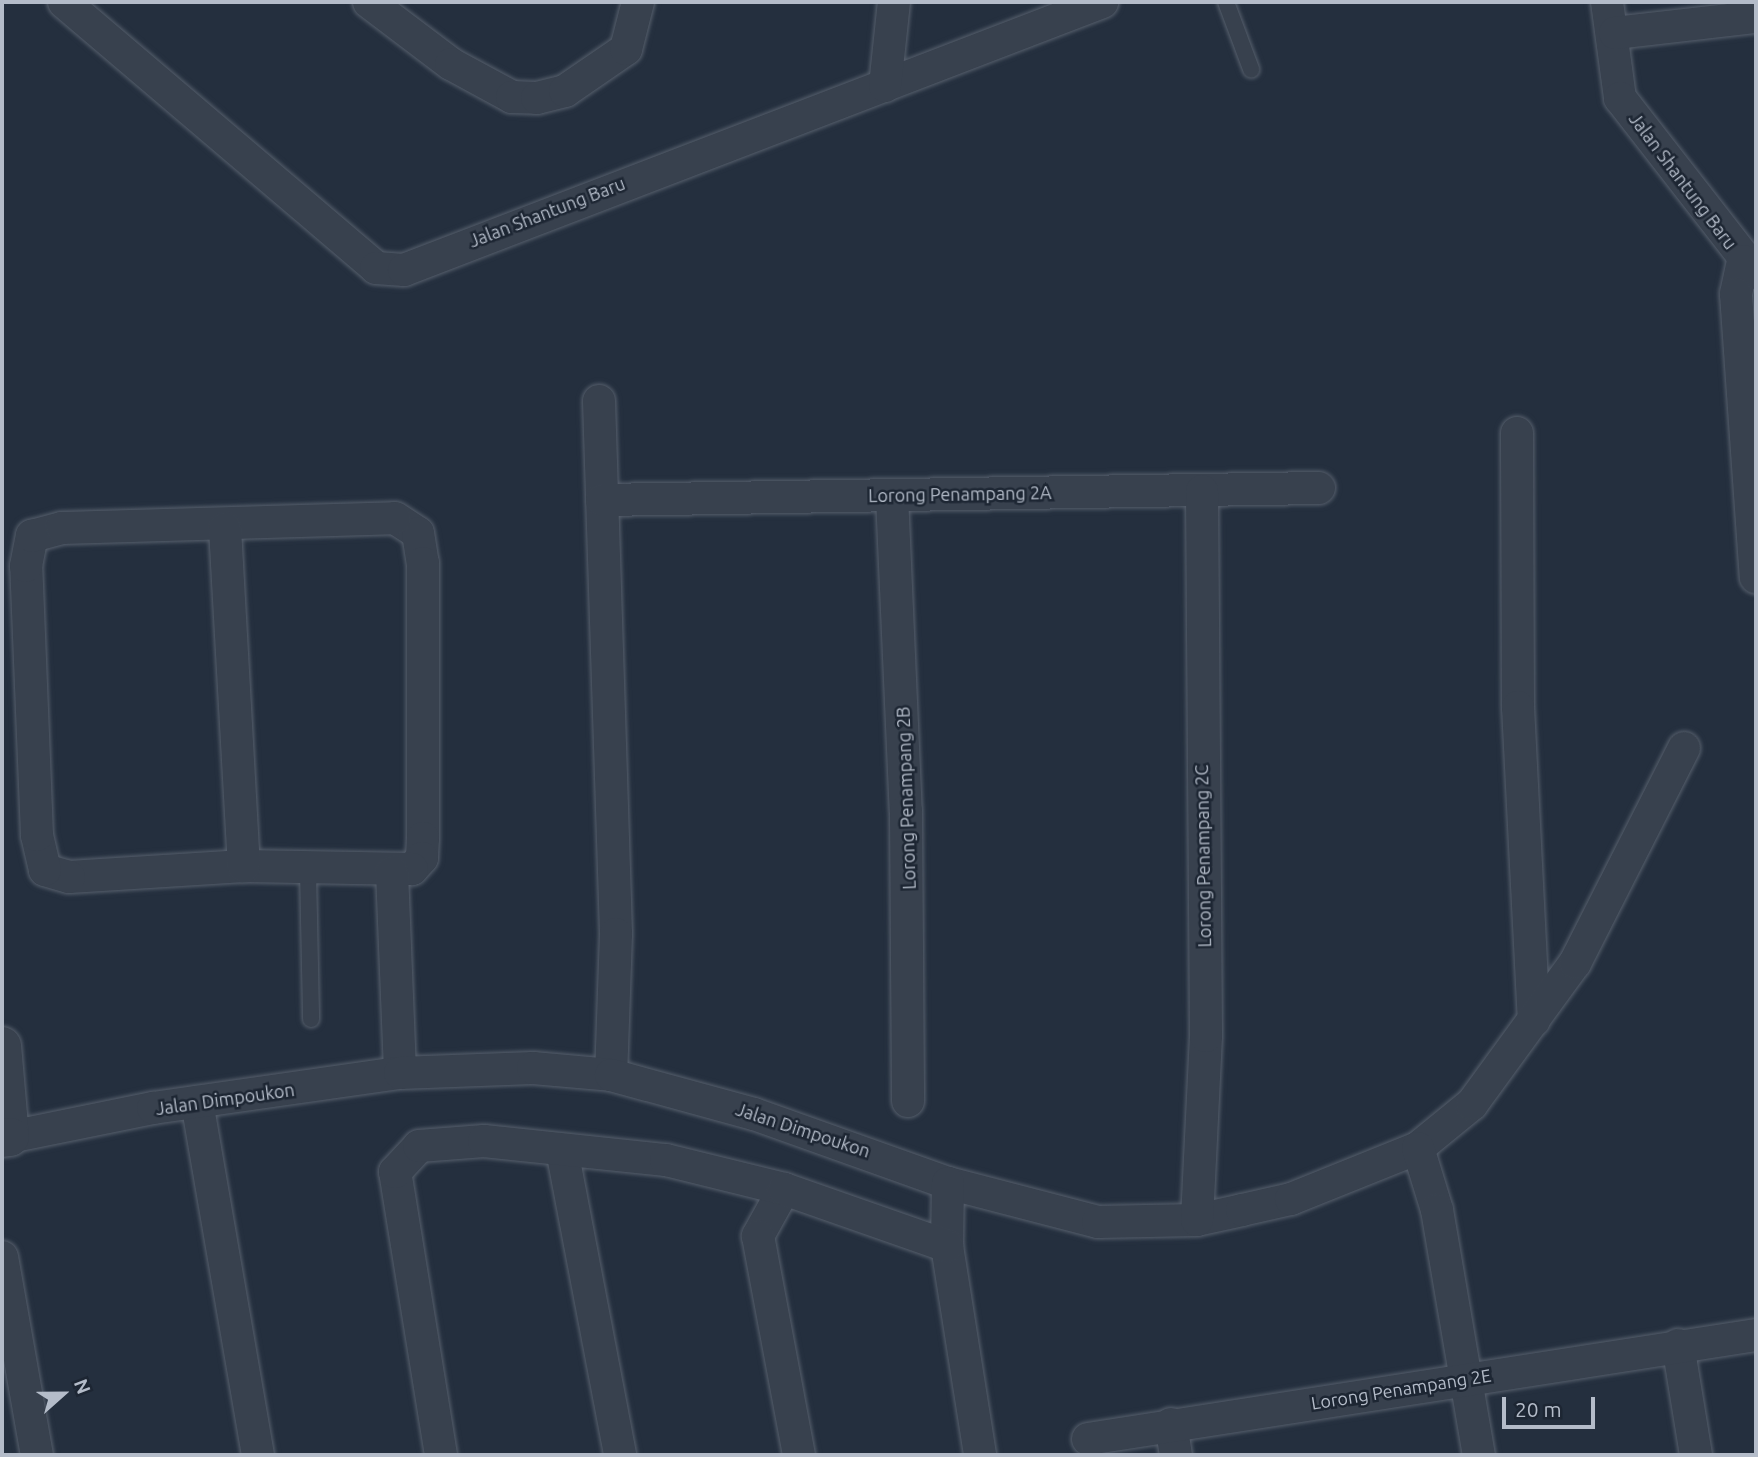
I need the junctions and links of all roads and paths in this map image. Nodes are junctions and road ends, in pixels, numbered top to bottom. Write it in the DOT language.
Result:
graph roads {
  1 [pos="64,2"];
  2 [pos="369,2"];
  3 [pos="638,2"];
  4 [pos="894,2"];
  5 [pos="1102,2"];
  6 [pos="1226,2"];
  7 [pos="1607,2"];
  8 [pos="1756,17"];
  9 [pos="1615,33"];
  10 [pos="1251,69"];
  11 [pos="885,86"];
  12 [pos="1749,267"];
  13 [pos="599,401"];
  14 [pos="1517,433"];
  15 [pos="1319,488"];
  16 [pos="1202,491"];
  17 [pos="892,496"];
  18 [pos="602,500"];
  19 [pos="225,527"];
  20 [pos="1756,577"];
  21 [pos="1684,748"];
  22 [pos="244,866"];
  23 [pos="308,871"];
  24 [pos="392,872"];
  25 [pos="311,1019"];
  26 [pos="1534,1021"];
  27 [pos="2,1046"];
  28 [pos="400,1073"];
  29 [pos="611,1075"];
  30 [pos="908,1101"];
  31 [pos="197,1102"];
  32 [pos="6,1137"];
  33 [pos="1418,1148"];
  34 [pos="562,1150"];
  35 [pos="948,1183"];
  36 [pos="784,1189"];
  37 [pos="1197,1220"];
  38 [pos="947,1246"];
  39 [pos="2,1257"];
  40 [pos="1756,1335"];
  41 [pos="1678,1345"];
  42 [pos="1470,1379"];
  43 [pos="1171,1424"];
  44 [pos="1088,1439"];
  45 [pos="37,1455"];
  46 [pos="258,1455"];
  47 [pos="441,1455"];
  48 [pos="620,1455"];
  49 [pos="799,1455"];
  50 [pos="981,1455"];
  51 [pos="1176,1455"];
  52 [pos="1479,1455"];
  53 [pos="1696,1455"];
  1 -- 11 [label="street, Jalan Shantung Baru"];
  2 -- 3 [label="street"];
  4 -- 11 [label="street"];
  5 -- 11 [label="street, Jalan Shantung Baru"];
  6 -- 10 [label="lane"];
  7 -- 9 [label="street, Jalan Shantung Baru"];
  8 -- 9 [label="street"];
  9 -- 12 [label="street, Jalan Shantung Baru"];
  12 -- 20 [label="street"];
  13 -- 18 [label="street"];
  14 -- 26 [label="street"];
  15 -- 16 [label="street, Lorong Penampang 2A"];
  16 -- 17 [label="street, Lorong Penampang 2A"];
  16 -- 37 [label="street, Lorong Penampang 2C"];
  17 -- 18 [label="street, Lorong Penampang 2A"];
  17 -- 30 [label="street, Lorong Penampang 2B"];
  18 -- 29 [label="street"];
  19 -- 22 [label="street"];
  19 -- 22 [label="street"];
  19 -- 24 [label="street"];
  21 -- 26 [label="street, Jalan Dimpoukon"];
  22 -- 23 [label="street"];
  23 -- 24 [label="street"];
  23 -- 25 [label="lane"];
  24 -- 28 [label="street"];
  26 -- 33 [label="street, Jalan Dimpoukon"];
  27 -- 32 [label="street"];
  28 -- 29 [label="street, Jalan Dimpoukon"];
  28 -- 31 [label="street, Jalan Dimpoukon"];
  29 -- 35 [label="street, Jalan Dimpoukon"];
  31 -- 32 [label="street, Jalan Dimpoukon"];
  31 -- 46 [label="street"];
  33 -- 37 [label="street, Jalan Dimpoukon"];
  33 -- 42 [label="street"];
  34 -- 36 [label="street"];
  34 -- 47 [label="street"];
  34 -- 48 [label="street"];
  35 -- 37 [label="street, Jalan Dimpoukon"];
  35 -- 38 [label="street"];
  36 -- 38 [label="street"];
  36 -- 49 [label="street"];
  38 -- 50 [label="street"];
  39 -- 45 [label="street"];
  40 -- 41 [label="street, Lorong Penampang 2E"];
  41 -- 42 [label="street, Lorong Penampang 2E"];
  41 -- 53 [label="street"];
  42 -- 43 [label="street, Lorong Penampang 2E"];
  42 -- 52 [label="street"];
  43 -- 44 [label="street, Lorong Penampang 2E"];
  43 -- 51 [label="street"];
}
